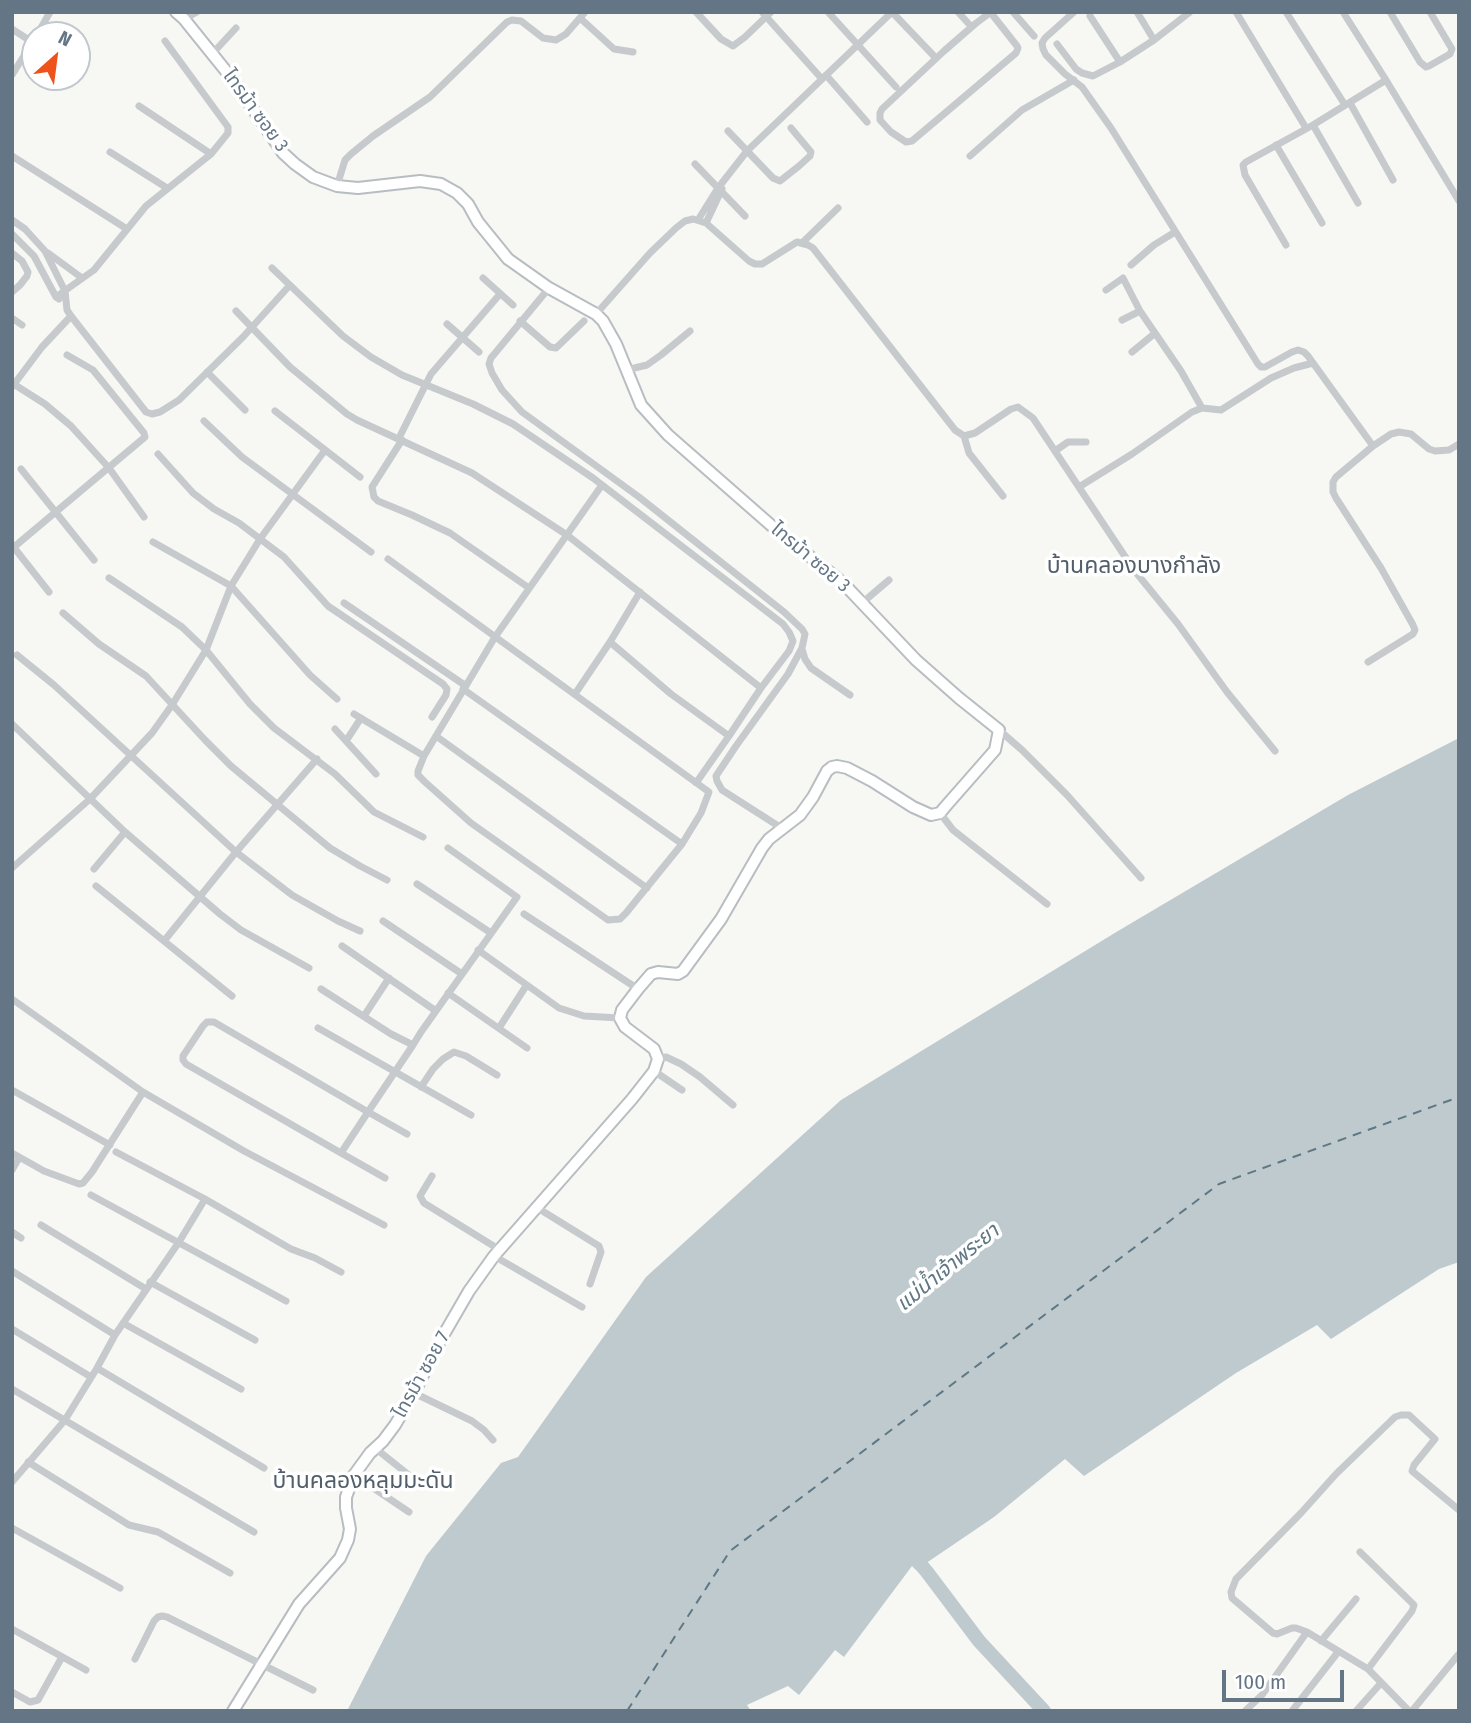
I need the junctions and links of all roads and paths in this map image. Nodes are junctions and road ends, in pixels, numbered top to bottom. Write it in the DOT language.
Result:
graph roads {
  1 [pos="197,12"];
  2 [pos="696,12"];
  3 [pos="828,12"];
  4 [pos="958,12"];
  5 [pos="991,12"];
  6 [pos="1013,12"];
  7 [pos="1074,12"];
  8 [pos="1137,12"];
  9 [pos="1236,12"];
  10 [pos="1286,12"];
  11 [pos="1343,12"];
  12 [pos="1390,12"];
  13 [pos="1430,12"];
  14 [pos="1188,13"];
  15 [pos="766,14"];
  16 [pos="583,15"];
  17 [pos="180,16"];
  18 [pos="1090,16"];
  19 [pos="968,23"];
  20 [pos="236,28"];
  21 [pos="1034,36"];
  22 [pos="1154,40"];
  23 [pos="165,41"];
  24 [pos="858,44"];
  25 [pos="1057,44"];
  26 [pos="633,52"];
  27 [pos="212,54"];
  28 [pos="933,55"];
  29 [pos="1120,62"];
  30 [pos="824,77"];
  31 [pos="1073,80"];
  32 [pos="1386,80"];
  33 [pos="896,87"];
  34 [pos="1347,104"];
  35 [pos="139,106"];
  36 [pos="867,122"];
  37 [pos="1310,127"];
  38 [pos="791,128"];
  39 [pos="728,131"];
  40 [pos="1276,145"];
  41 [pos="747,151"];
  42 [pos="110,152"];
  43 [pos="211,154"];
  44 [pos="12,156"];
  45 [pos="971,156"];
  46 [pos="695,164"];
  47 [pos="1393,180"];
  48 [pos="337,186"];
  49 [pos="167,187"];
  50 [pos="722,187"];
  51 [pos="1459,201"];
  52 [pos="1358,203"];
  53 [pos="838,208"];
  54 [pos="746,216"];
  55 [pos="12,220"];
  56 [pos="702,222"];
  57 [pos="1322,223"];
  58 [pos="127,229"];
  59 [pos="1175,232"];
  60 [pos="12,234"];
  61 [pos="803,242"];
  62 [pos="1286,245"];
  63 [pos="45,251"];
  64 [pos="12,253"];
  65 [pos="1131,265"];
  66 [pos="272,268"];
  67 [pos="82,278"];
  68 [pos="482,278"];
  69 [pos="290,285"];
  70 [pos="549,288"];
  71 [pos="1106,290"];
  72 [pos="12,292"];
  73 [pos="65,292"];
  74 [pos="500,294"];
  75 [pos="56,297"];
  76 [pos="65,303"];
  77 [pos="513,305"];
  78 [pos="236,311"];
  79 [pos="1140,311"];
  80 [pos="596,314"];
  81 [pos="71,316"];
  82 [pos="12,318"];
  83 [pos="1122,320"];
  84 [pos="520,321"];
  85 [pos="584,321"];
  86 [pos="447,324"];
  87 [pos="22,325"];
  88 [pos="251,327"];
  89 [pos="690,331"];
  90 [pos="1154,334"];
  91 [pos="462,337"];
  92 [pos="479,352"];
  93 [pos="1132,352"];
  94 [pos="67,355"];
  95 [pos="1313,363"];
  96 [pos="626,370"];
  97 [pos="207,372"];
  98 [pos="13,385"];
  99 [pos="425,385"];
  100 [pos="1202,408"];
  101 [pos="244,410"];
  102 [pos="275,411"];
  103 [pos="204,421"];
  104 [pos="964,436"];
  105 [pos="400,439"];
  106 [pos="1086,442"];
  107 [pos="1459,444"];
  108 [pos="1373,446"];
  109 [pos="325,450"];
  110 [pos="1055,451"];
  111 [pos="158,454"];
  112 [pos="109,468"];
  113 [pos="21,469"];
  114 [pos="360,477"];
  115 [pos="602,485"];
  116 [pos="1079,488"];
  117 [pos="292,493"];
  118 [pos="1003,496"];
  119 [pos="56,513"];
  120 [pos="144,517"];
  121 [pos="567,535"];
  122 [pos="260,539"];
  123 [pos="153,542"];
  124 [pos="13,546"];
  125 [pos="371,552"];
  126 [pos="388,559"];
  127 [pos="94,560"];
  128 [pos="109,578"];
  129 [pos="889,580"];
  130 [pos="231,586"];
  131 [pos="529,588"];
  132 [pos="49,592"];
  133 [pos="640,592"];
  134 [pos="344,603"];
  135 [pos="862,603"];
  136 [pos="63,613"];
  137 [pos="495,637"];
  138 [pos="610,642"];
  139 [pos="802,648"];
  140 [pos="206,650"];
  141 [pos="17,654"];
  142 [pos="1368,662"];
  143 [pos="464,687"];
  144 [pos="761,688"];
  145 [pos="575,694"];
  146 [pos="850,695"];
  147 [pos="337,699"];
  148 [pos="172,705"];
  149 [pos="354,714"];
  150 [pos="432,717"];
  151 [pos="361,718"];
  152 [pos="12,724"];
  153 [pos="335,729"];
  154 [pos="999,730"];
  155 [pos="436,736"];
  156 [pos="729,736"];
  157 [pos="346,741"];
  158 [pos="1275,751"];
  159 [pos="424,756"];
  160 [pos="131,757"];
  161 [pos="317,759"];
  162 [pos="376,775"];
  163 [pos="696,783"];
  164 [pos="90,799"];
  165 [pos="278,805"];
  166 [pos="940,813"];
  167 [pos="783,830"];
  168 [pos="125,832"];
  169 [pos="423,837"];
  170 [pos="682,844"];
  171 [pos="447,848"];
  172 [pos="236,852"];
  173 [pos="12,855"];
  174 [pos="15,865"];
  175 [pos="94,869"];
  176 [pos="1141,878"];
  177 [pos="387,880"];
  178 [pos="417,884"];
  179 [pos="96,886"];
  180 [pos="647,888"];
  181 [pos="199,897"];
  182 [pos="1047,904"];
  183 [pos="524,914"];
  184 [pos="383,921"];
  185 [pos="360,931"];
  186 [pos="491,933"];
  187 [pos="164,941"];
  188 [pos="342,946"];
  189 [pos="478,950"];
  190 [pos="309,968"];
  191 [pos="462,974"];
  192 [pos="389,978"];
  193 [pos="526,986"];
  194 [pos="321,989"];
  195 [pos="638,989"];
  196 [pos="448,993"];
  197 [pos="232,996"];
  198 [pos="12,999"];
  199 [pos="436,1011"];
  200 [pos="364,1016"];
  201 [pos="620,1018"];
  202 [pos="318,1028"];
  203 [pos="499,1028"];
  204 [pos="413,1045"];
  205 [pos="527,1048"];
  206 [pos="656,1065"];
  207 [pos="395,1072"];
  208 [pos="497,1075"];
  209 [pos="421,1087"];
  210 [pos="12,1090"];
  211 [pos="682,1090"];
  212 [pos="143,1092"];
  213 [pos="733,1105"];
  214 [pos="368,1112"];
  215 [pos="471,1115"];
  216 [pos="407,1134"];
  217 [pos="110,1145"];
  218 [pos="116,1152"];
  219 [pos="341,1153"];
  220 [pos="16,1155"];
  221 [pos="12,1170"];
  222 [pos="432,1176"];
  223 [pos="386,1178"];
  224 [pos="91,1195"];
  225 [pos="205,1199"];
  226 [pos="536,1207"];
  227 [pos="41,1225"];
  228 [pos="384,1225"];
  229 [pos="12,1232"];
  230 [pos="21,1238"];
  231 [pos="178,1242"];
  232 [pos="497,1253"];
  233 [pos="12,1271"];
  234 [pos="341,1272"];
  235 [pos="590,1284"];
  236 [pos="148,1285"];
  237 [pos="286,1301"];
  238 [pos="582,1307"];
  239 [pos="123,1323"];
  240 [pos="12,1329"];
  241 [pos="115,1335"];
  242 [pos="255,1340"];
  243 [pos="97,1368"];
  244 [pos="92,1377"];
  245 [pos="12,1389"];
  246 [pos="241,1389"];
  247 [pos="414,1393"];
  248 [pos="65,1420"];
  249 [pos="493,1440"];
  250 [pos="374,1448"];
  251 [pos="29,1462"];
  252 [pos="264,1468"];
  253 [pos="354,1475"];
  254 [pos="415,1480"];
  255 [pos="12,1482"];
  256 [pos="1459,1510"];
  257 [pos="409,1511"];
  258 [pos="12,1528"];
  259 [pos="254,1532"];
  260 [pos="1360,1552"];
  261 [pos="230,1573"];
  262 [pos="120,1588"];
  263 [pos="1356,1599"];
  264 [pos="12,1629"];
  265 [pos="1307,1632"];
  266 [pos="1321,1641"];
  267 [pos="1338,1652"];
  268 [pos="1458,1655"];
  269 [pos="62,1657"];
  270 [pos="135,1659"];
  271 [pos="262,1664"];
  272 [pos="1368,1669"];
  273 [pos="86,1670"];
  274 [pos="1381,1683"];
  275 [pos="313,1690"];
  276 [pos="12,1692"];
  277 [pos="233,1711"];
  278 [pos="1245,1711"];
  279 [pos="1292,1711"];
  280 [pos="1356,1711"];
  281 [pos="1411,1711"];
  1 -- 17 [label="street"];
  2 -- 15 [label="street"];
  3 -- 24 [label="street"];
  4 -- 19 [label="street"];
  5 -- 5 [label="street"];
  6 -- 21 [label="street"];
  7 -- 31 [label="street"];
  8 -- 22 [label="street"];
  9 -- 37 [label="street"];
  10 -- 34 [label="street"];
  11 -- 32 [label="street"];
  12 -- 13 [label="street"];
  14 -- 22 [label="street"];
  15 -- 30 [label="street"];
  16 -- 26 [label="street"];
  16 -- 48 [label="street"];
  17 -- 27 [label="street, ไทรม้า ซอย 3"];
  18 -- 29 [label="street"];
  20 -- 27 [label="street"];
  22 -- 29 [label="street"];
  23 -- 43 [label="street"];
  24 -- 28 [label="street"];
  24 -- 30 [label="street"];
  24 -- 33 [label="street"];
  25 -- 29 [label="street"];
  27 -- 48 [label="street, ไทรม้า ซอย 3"];
  30 -- 36 [label="street"];
  30 -- 41 [label="street"];
  31 -- 45 [label="street"];
  31 -- 59 [label="street"];
  32 -- 34 [label="street"];
  32 -- 51 [label="street"];
  34 -- 37 [label="street"];
  34 -- 47 [label="street"];
  35 -- 43 [label="street"];
  37 -- 40 [label="street"];
  37 -- 52 [label="street"];
  38 -- 41 [label="street"];
  39 -- 41 [label="street"];
  40 -- 57 [label="street"];
  40 -- 62 [label="street"];
  41 -- 50 [label="street"];
  42 -- 49 [label="street"];
  43 -- 49 [label="street"];
  44 -- 58 [label="street"];
  46 -- 50 [label="street"];
  48 -- 70 [label="street, ไทรม้า ซอย 3"];
  49 -- 58 [label="street"];
  50 -- 54 [label="street"];
  50 -- 56 [label="street"];
  53 -- 61 [label="street"];
  55 -- 63 [label="street"];
  56 -- 61 [label="street"];
  56 -- 80 [label="street"];
  58 -- 67 [label="street"];
  59 -- 65 [label="street"];
  59 -- 95 [label="street"];
  60 -- 75 [label="street"];
  61 -- 104 [label="street"];
  63 -- 67 [label="street"];
  63 -- 73 [label="street"];
  64 -- 72 [label="street"];
  66 -- 69 [label="street"];
  67 -- 73 [label="street"];
  68 -- 74 [label="street"];
  69 -- 88 [label="street"];
  69 -- 99 [label="street"];
  70 -- 80 [label="street, ไทรม้า ซอย 3"];
  70 -- 84 [label="street"];
  71 -- 79 [label="street"];
  73 -- 75 [label="street"];
  73 -- 76 [label="street"];
  74 -- 77 [label="street"];
  74 -- 91 [label="street"];
  75 -- 76 [label="street"];
  76 -- 81 [label="street"];
  78 -- 88 [label="street"];
  79 -- 83 [label="street"];
  79 -- 90 [label="street"];
  80 -- 96 [label="street, ไทรม้า ซอย 3"];
  81 -- 97 [label="street"];
  81 -- 98 [label="street"];
  82 -- 87 [label="street"];
  84 -- 85 [label="street"];
  84 -- 139 [label="street"];
  86 -- 91 [label="street"];
  88 -- 97 [label="street"];
  88 -- 105 [label="street"];
  89 -- 96 [label="street"];
  90 -- 93 [label="street"];
  90 -- 100 [label="street"];
  91 -- 92 [label="street"];
  91 -- 99 [label="street"];
  94 -- 112 [label="street"];
  95 -- 100 [label="street"];
  95 -- 108 [label="street"];
  96 -- 135 [label="street, ไทรม้า ซอย 3"];
  97 -- 101 [label="street"];
  98 -- 112 [label="street"];
  99 -- 105 [label="street"];
  99 -- 115 [label="street"];
  100 -- 116 [label="street"];
  102 -- 109 [label="street"];
  103 -- 117 [label="street"];
  104 -- 110 [label="street"];
  104 -- 118 [label="street"];
  105 -- 121 [label="street"];
  105 -- 131 [label="street"];
  106 -- 110 [label="street"];
  107 -- 108 [label="street"];
  108 -- 142 [label="street"];
  109 -- 114 [label="street"];
  109 -- 117 [label="street"];
  110 -- 116 [label="street"];
  111 -- 122 [label="street"];
  112 -- 119 [label="street"];
  112 -- 120 [label="street"];
  113 -- 119 [label="street"];
  115 -- 121 [label="street"];
  115 -- 144 [label="street"];
  116 -- 158 [label="street"];
  117 -- 122 [label="street"];
  117 -- 125 [label="street"];
  119 -- 124 [label="street"];
  119 -- 127 [label="street"];
  121 -- 131 [label="street"];
  121 -- 133 [label="street"];
  122 -- 130 [label="street"];
  122 -- 150 [label="street"];
  123 -- 130 [label="street"];
  124 -- 132 [label="street"];
  126 -- 137 [label="street"];
  128 -- 140 [label="street"];
  129 -- 135 [label="street"];
  130 -- 140 [label="street"];
  130 -- 147 [label="street"];
  131 -- 137 [label="street"];
  133 -- 138 [label="street"];
  133 -- 144 [label="street"];
  134 -- 143 [label="street"];
  135 -- 154 [label="street, ไทรม้า ซอย 3"];
  136 -- 148 [label="street"];
  137 -- 143 [label="street"];
  137 -- 145 [label="street"];
  138 -- 145 [label="street"];
  138 -- 156 [label="street"];
  139 -- 146 [label="street"];
  139 -- 167 [label="street"];
  140 -- 148 [label="street"];
  140 -- 161 [label="street"];
  141 -- 160 [label="street"];
  143 -- 155 [label="street"];
  143 -- 170 [label="street"];
  144 -- 156 [label="street"];
  145 -- 163 [label="street"];
  148 -- 160 [label="street"];
  148 -- 165 [label="street"];
  149 -- 151 [label="street"];
  151 -- 157 [label="street"];
  151 -- 159 [label="street"];
  152 -- 164 [label="street"];
  153 -- 157 [label="street"];
  154 -- 166 [label="street"];
  154 -- 176 [label="street"];
  155 -- 159 [label="street"];
  155 -- 180 [label="street"];
  156 -- 163 [label="street"];
  157 -- 162 [label="street"];
  159 -- 180 [label="street"];
  160 -- 164 [label="street"];
  160 -- 172 [label="street"];
  161 -- 165 [label="street"];
  161 -- 169 [label="street"];
  163 -- 170 [label="street"];
  164 -- 168 [label="street"];
  164 -- 174 [label="street"];
  165 -- 172 [label="street"];
  165 -- 177 [label="street"];
  166 -- 167 [label="street"];
  166 -- 182 [label="street"];
  167 -- 195 [label="street"];
  168 -- 175 [label="street"];
  168 -- 181 [label="street"];
  170 -- 180 [label="street"];
  171 -- 186 [label="street"];
  172 -- 181 [label="street"];
  172 -- 185 [label="street"];
  173 -- 174 [label="street"];
  178 -- 186 [label="street"];
  179 -- 187 [label="street"];
  181 -- 187 [label="street"];
  181 -- 190 [label="street"];
  183 -- 195 [label="street"];
  184 -- 191 [label="street"];
  186 -- 189 [label="street"];
  187 -- 197 [label="street"];
  188 -- 192 [label="street"];
  189 -- 191 [label="street"];
  189 -- 193 [label="street"];
  191 -- 196 [label="street"];
  192 -- 199 [label="street"];
  192 -- 200 [label="street"];
  193 -- 201 [label="street"];
  193 -- 203 [label="street"];
  194 -- 200 [label="street"];
  195 -- 201 [label="street"];
  196 -- 199 [label="street"];
  196 -- 203 [label="street"];
  198 -- 212 [label="street"];
  199 -- 204 [label="street"];
  200 -- 204 [label="street"];
  201 -- 206 [label="street"];
  202 -- 207 [label="street"];
  203 -- 205 [label="street"];
  204 -- 207 [label="street"];
  206 -- 211 [label="street"];
  206 -- 213 [label="street"];
  206 -- 226 [label="street, ไทรม้า ซอย 7"];
  207 -- 209 [label="street"];
  207 -- 214 [label="street"];
  208 -- 209 [label="street"];
  209 -- 215 [label="street"];
  210 -- 217 [label="street"];
  212 -- 217 [label="street"];
  212 -- 228 [label="street"];
  214 -- 216 [label="street"];
  214 -- 219 [label="street"];
  214 -- 219 [label="street"];
  217 -- 220 [label="street"];
  218 -- 225 [label="street"];
  219 -- 223 [label="street"];
  220 -- 221 [label="street"];
  222 -- 232 [label="street"];
  224 -- 231 [label="street"];
  225 -- 231 [label="street"];
  225 -- 234 [label="street"];
  226 -- 232 [label="street, ไทรม้า ซอย 7"];
  226 -- 235 [label="street"];
  227 -- 236 [label="street"];
  229 -- 230 [label="street"];
  231 -- 236 [label="street"];
  231 -- 237 [label="street"];
  232 -- 238 [label="street"];
  232 -- 247 [label="street, ไทรม้า ซอย 7"];
  233 -- 241 [label="street"];
  236 -- 239 [label="street"];
  236 -- 242 [label="street"];
  239 -- 241 [label="street"];
  239 -- 246 [label="street"];
  240 -- 244 [label="street"];
  241 -- 243 [label="street"];
  243 -- 244 [label="street"];
  243 -- 252 [label="street"];
  244 -- 248 [label="street"];
  245 -- 248 [label="street"];
  247 -- 249 [label="street"];
  247 -- 250 [label="street, ไทรม้า ซอย 7"];
  248 -- 251 [label="street"];
  248 -- 259 [label="street"];
  250 -- 253 [label="street, ไทรม้า ซอย 7"];
  250 -- 254 [label="street"];
  251 -- 255 [label="street"];
  251 -- 261 [label="street"];
  253 -- 257 [label="street"];
  253 -- 271 [label="street, ไทรม้า ซอย 7"];
  256 -- 265 [label="street"];
  258 -- 262 [label="street"];
  260 -- 272 [label="street"];
  263 -- 266 [label="street"];
  264 -- 269 [label="street"];
  265 -- 266 [label="street"];
  265 -- 278 [label="street"];
  266 -- 267 [label="street"];
  267 -- 272 [label="street"];
  267 -- 279 [label="street"];
  268 -- 281 [label="street"];
  269 -- 273 [label="street"];
  269 -- 276 [label="street"];
  270 -- 271 [label="street"];
  271 -- 275 [label="street"];
  271 -- 277 [label="street, ไทรม้า ซอย 7"];
  272 -- 274 [label="street"];
  274 -- 280 [label="street"];
  274 -- 281 [label="street"];
}
